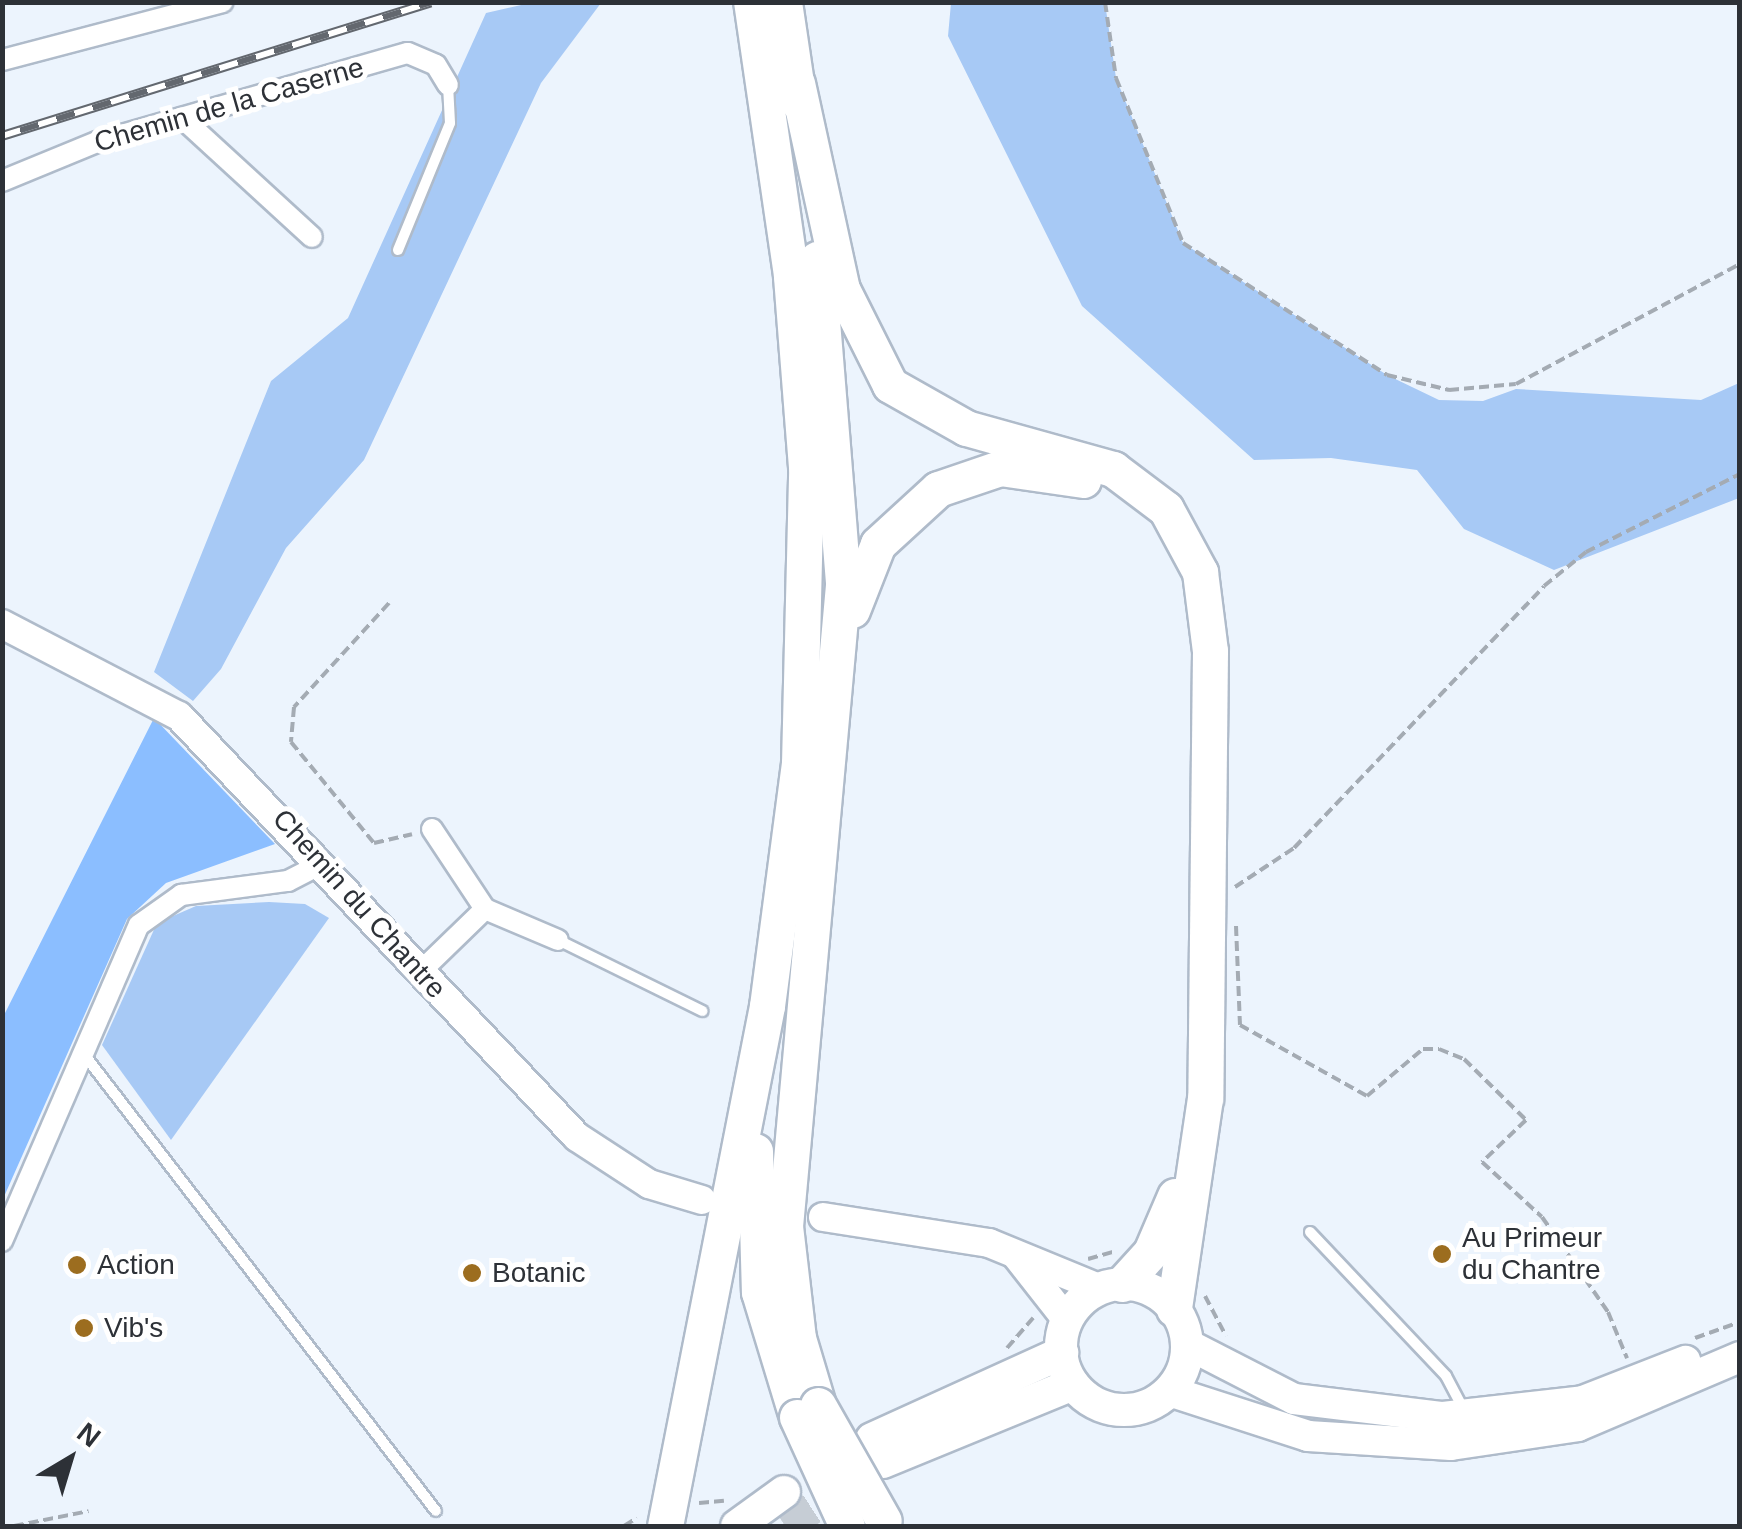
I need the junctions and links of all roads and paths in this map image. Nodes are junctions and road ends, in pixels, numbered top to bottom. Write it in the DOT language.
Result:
graph roads {
  1 [pos="223,2"];
  2 [pos="751,2"];
  3 [pos="784,2"];
  4 [pos="1106,2"];
  5 [pos="2,60"];
  6 [pos="796,83"];
  7 [pos="448,84"];
  8 [pos="182,118"];
  9 [pos="2,182"];
  10 [pos="312,237"];
  11 [pos="398,250"];
  12 [pos="1740,264"];
  13 [pos="1740,474"];
  14 [pos="389,603"];
  15 [pos="2,624"];
  16 [pos="834,734"];
  17 [pos="432,829"];
  18 [pos="321,864"];
  19 [pos="485,909"];
  20 [pos="558,940"];
  21 [pos="420,972"];
  22 [pos="767,1006"];
  23 [pos="702,1011"];
  24 [pos="82,1053"];
  25 [pos="702,1200"];
  26 [pos="822,1218"];
  27 [pos="1310,1232"];
  28 [pos="2,1241"];
  29 [pos="1151,1252"];
  30 [pos="1053,1281"];
  31 [pos="1112,1286"];
  32 [pos="1174,1309"];
  33 [pos="1068,1320"];
  34 [pos="1740,1340"];
  35 [pos="1187,1344"];
  36 [pos="1062,1353"];
  37 [pos="997,1357"];
  38 [pos="1740,1357"];
  39 [pos="1636,1380"];
  40 [pos="1073,1384"];
  41 [pos="1170,1392"];
  42 [pos="800,1416"];
  43 [pos="1466,1418"];
  44 [pos="1402,1446"];
  45 [pos="784,1492"];
  46 [pos="89,1511"];
  47 [pos="436,1512"];
  48 [pos="670,1512"];
  49 [pos="736,1512"];
  50 [pos="880,1525"];
  51 [pos="14,1526"];
  52 [pos="624,1526"];
  53 [pos="828,1526"];
  54 [pos="848,1526"];
  1 -- 5 [label="street"];
  2 -- 22 [label="highway"];
  3 -- 6 [label="highway"];
  4 -- 12 [label="path"];
  6 -- 16 [label="highway"];
  6 -- 32 [label="highway"];
  7 -- 8 [label="street, Chemin de la Caserne"];
  7 -- 11 [label="lane"];
  8 -- 9 [label="street, Chemin de la Caserne"];
  8 -- 10 [label="street"];
  13 -- 39 [label="path"];
  14 -- 17 [label="path"];
  15 -- 18 [label="street, Chemin du Chantre"];
  16 -- 29 [label="highway"];
  16 -- 42 [label="highway"];
  17 -- 19 [label="street"];
  18 -- 21 [label="street, Chemin du Chantre"];
  18 -- 24 [label="street"];
  19 -- 20 [label="street"];
  19 -- 21 [label="street"];
  20 -- 23 [label="lane"];
  21 -- 25 [label="street, Chemin du Chantre"];
  22 -- 42 [label="highway"];
  22 -- 48 [label="highway"];
  24 -- 28 [label="street"];
  24 -- 47 [label="lane"];
  26 -- 30 [label="street"];
  27 -- 43 [label="lane"];
  29 -- 30 [label="path"];
  29 -- 31 [label="highway"];
  30 -- 31 [label="street"];
  30 -- 33 [label="street"];
  30 -- 37 [label="path"];
  31 -- 32 [label="main road"];
  31 -- 33 [label="main road"];
  32 -- 35 [label="main road"];
  33 -- 36 [label="main road"];
  34 -- 39 [label="main road"];
  35 -- 41 [label="main road"];
  35 -- 43 [label="main road"];
  36 -- 40 [label="main road"];
  36 -- 40 [label="main road"];
  38 -- 44 [label="main road"];
  39 -- 43 [label="main road"];
  40 -- 41 [label="main road"];
  41 -- 44 [label="main road"];
  42 -- 50 [label="highway, bridge"];
  42 -- 53 [label="highway"];
  42 -- 54 [label="highway, bridge"];
  43 -- 44 [label="lane"];
  45 -- 49 [label="main road"];
  46 -- 51 [label="path"];
  48 -- 49 [label="path"];
  48 -- 52 [label="path"];
}
